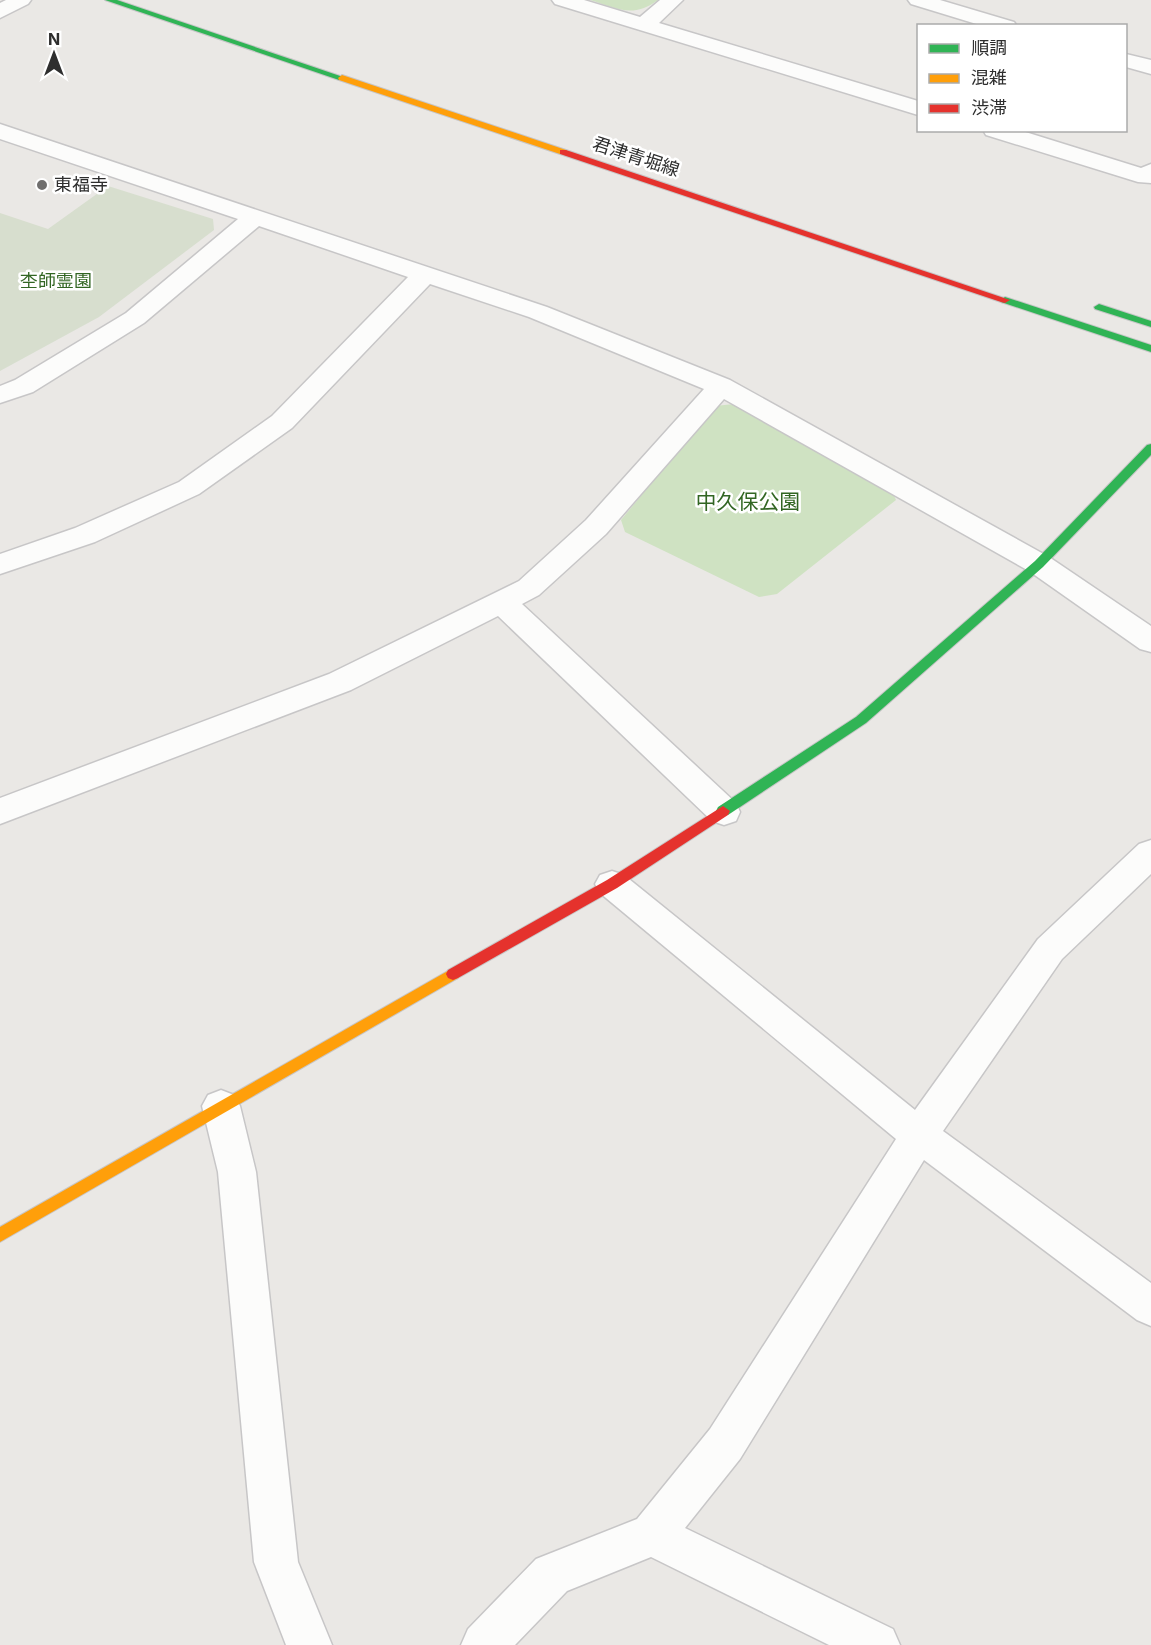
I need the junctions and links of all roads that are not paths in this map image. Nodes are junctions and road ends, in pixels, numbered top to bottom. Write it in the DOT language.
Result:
graph roads {
  1 [pos="21,0"];
  2 [pos="109,0"];
  3 [pos="562,0"];
  4 [pos="673,0"];
  5 [pos="918,0"];
  6 [pos="0,12"];
  7 [pos="645,24"];
  8 [pos="999,24"];
  9 [pos="1127,61"];
  10 [pos="1151,67"];
  11 [pos="917,108"];
  12 [pos="0,131"];
  13 [pos="1000,132"];
  14 [pos="1151,171"];
  15 [pos="255,217"];
  16 [pos="425,274"];
  17 [pos="1083,302"];
  18 [pos="1151,324"];
  19 [pos="1151,349"];
  20 [pos="721,386"];
  21 [pos="0,395"];
  22 [pos="1151,448"];
  23 [pos="0,564"];
  24 [pos="1039,564"];
  25 [pos="501,602"];
  26 [pos="1151,641"];
  27 [pos="0,811"];
  28 [pos="724,812"];
  29 [pos="1151,853"];
  30 [pos="612,884"];
  31 [pos="221,1106"];
  32 [pos="919,1135"];
  33 [pos="0,1235"];
  34 [pos="1151,1307"];
  35 [pos="652,1535"];
  36 [pos="309,1645"];
  37 [pos="484,1645"];
  38 [pos="877,1645"];
  1 -- 6 [label="street"];
  2 -- 19 [label="main road, 君津青堀線"];
  3 -- 7 [label="street"];
  4 -- 7 [label="street"];
  5 -- 8 [label="street"];
  7 -- 11 [label="street"];
  9 -- 10 [label="street"];
  12 -- 15 [label="street"];
  13 -- 14 [label="street"];
  15 -- 16 [label="street"];
  15 -- 21 [label="street"];
  16 -- 20 [label="street"];
  16 -- 23 [label="street"];
  17 -- 18 [label="main road"];
  20 -- 24 [label="street"];
  20 -- 25 [label="street"];
  22 -- 24 [label="main road"];
  24 -- 26 [label="street"];
  24 -- 28 [label="main road"];
  25 -- 27 [label="street"];
  25 -- 28 [label="street"];
  28 -- 30 [label="main road"];
  29 -- 32 [label="street"];
  30 -- 31 [label="main road"];
  30 -- 32 [label="street"];
  31 -- 33 [label="main road"];
  31 -- 36 [label="street"];
  32 -- 34 [label="street"];
  32 -- 35 [label="street"];
  35 -- 37 [label="street"];
  35 -- 38 [label="street"];
}
